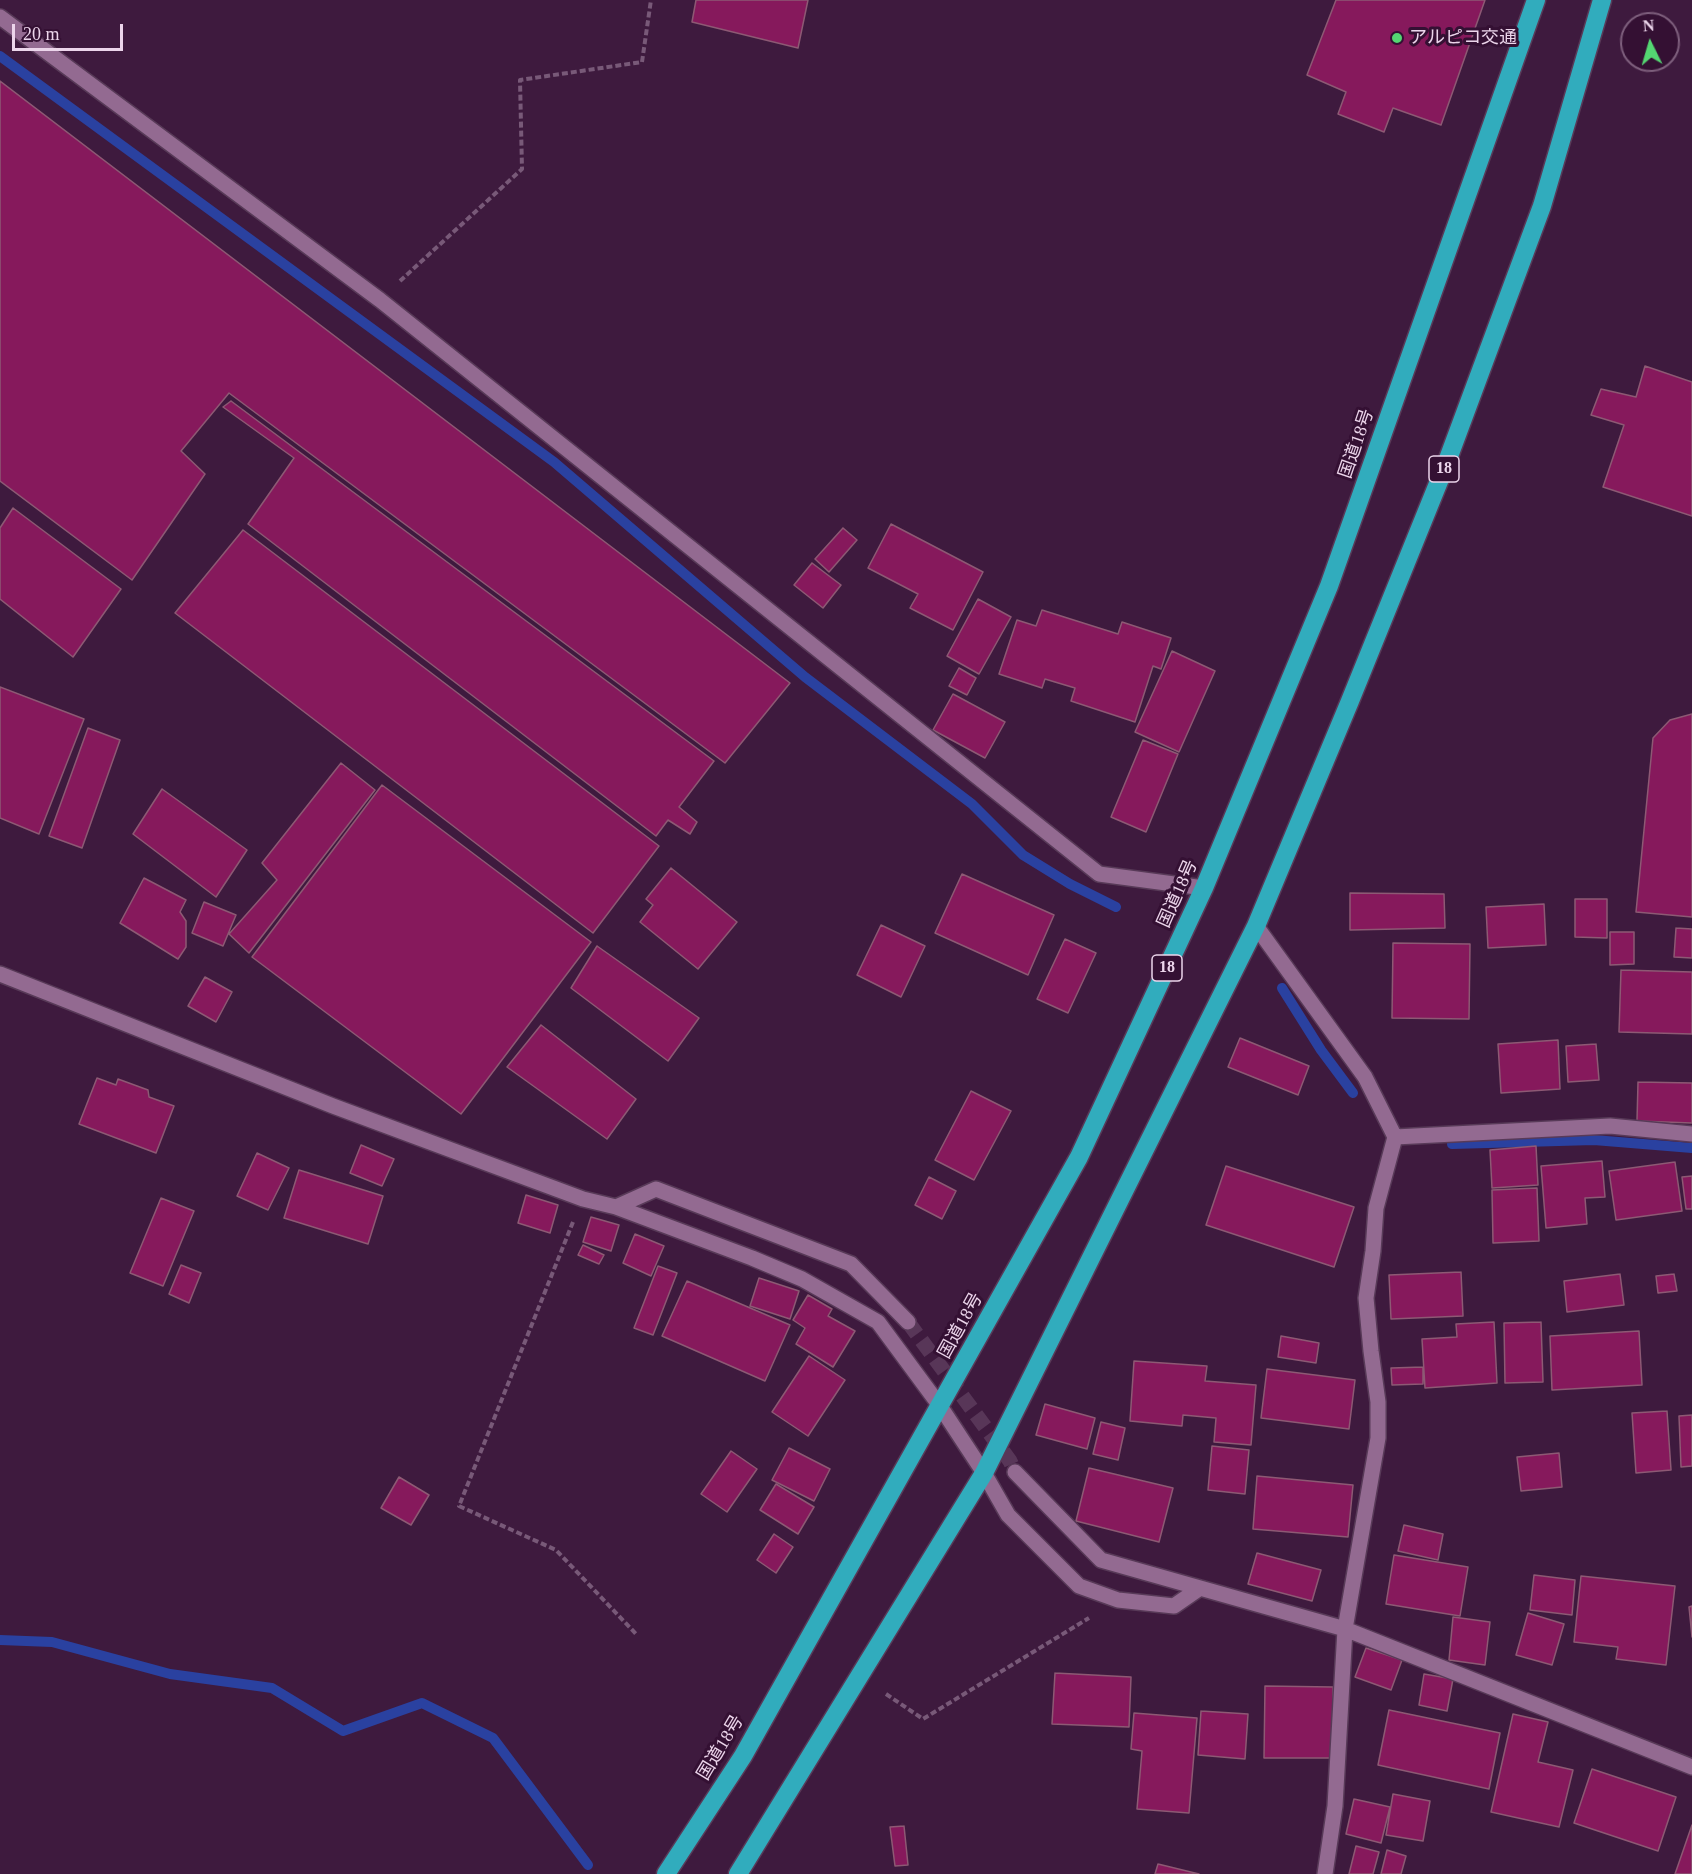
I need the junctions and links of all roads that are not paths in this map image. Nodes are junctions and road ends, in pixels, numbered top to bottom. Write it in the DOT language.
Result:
graph roads {
  1 [pos="1536,0"];
  2 [pos="1602,0"];
  3 [pos="0,17"];
  4 [pos="1204,888"];
  5 [pos="1256,926"];
  6 [pos="0,974"];
  7 [pos="1692,1134"];
  8 [pos="1395,1137"];
  9 [pos="616,1207"];
  10 [pos="909,1322"];
  11 [pos="940,1406"];
  12 [pos="1015,1472"];
  13 [pos="984,1473"];
  14 [pos="1200,1588"];
  15 [pos="1345,1629"];
  16 [pos="1692,1767"];
  17 [pos="666,1874"];
  18 [pos="738,1874"];
  19 [pos="1325,1874"];
  1 -- 4 [label="highway, 国道18号 / 18"];
  2 -- 5 [label="highway, 18"];
  3 -- 4 [label="street"];
  4 -- 11 [label="highway, 国道18号 / 18"];
  5 -- 8 [label="street"];
  5 -- 13 [label="highway, 18"];
  6 -- 9 [label="street"];
  7 -- 8 [label="street"];
  8 -- 15 [label="street"];
  9 -- 10 [label="street"];
  9 -- 11 [label="street"];
  11 -- 13 [label="street"];
  11 -- 17 [label="highway, 国道18号 / 18"];
  12 -- 14 [label="street"];
  13 -- 14 [label="street"];
  13 -- 18 [label="highway, 18"];
  14 -- 15 [label="street"];
  15 -- 16 [label="street"];
  15 -- 19 [label="street"];
}
